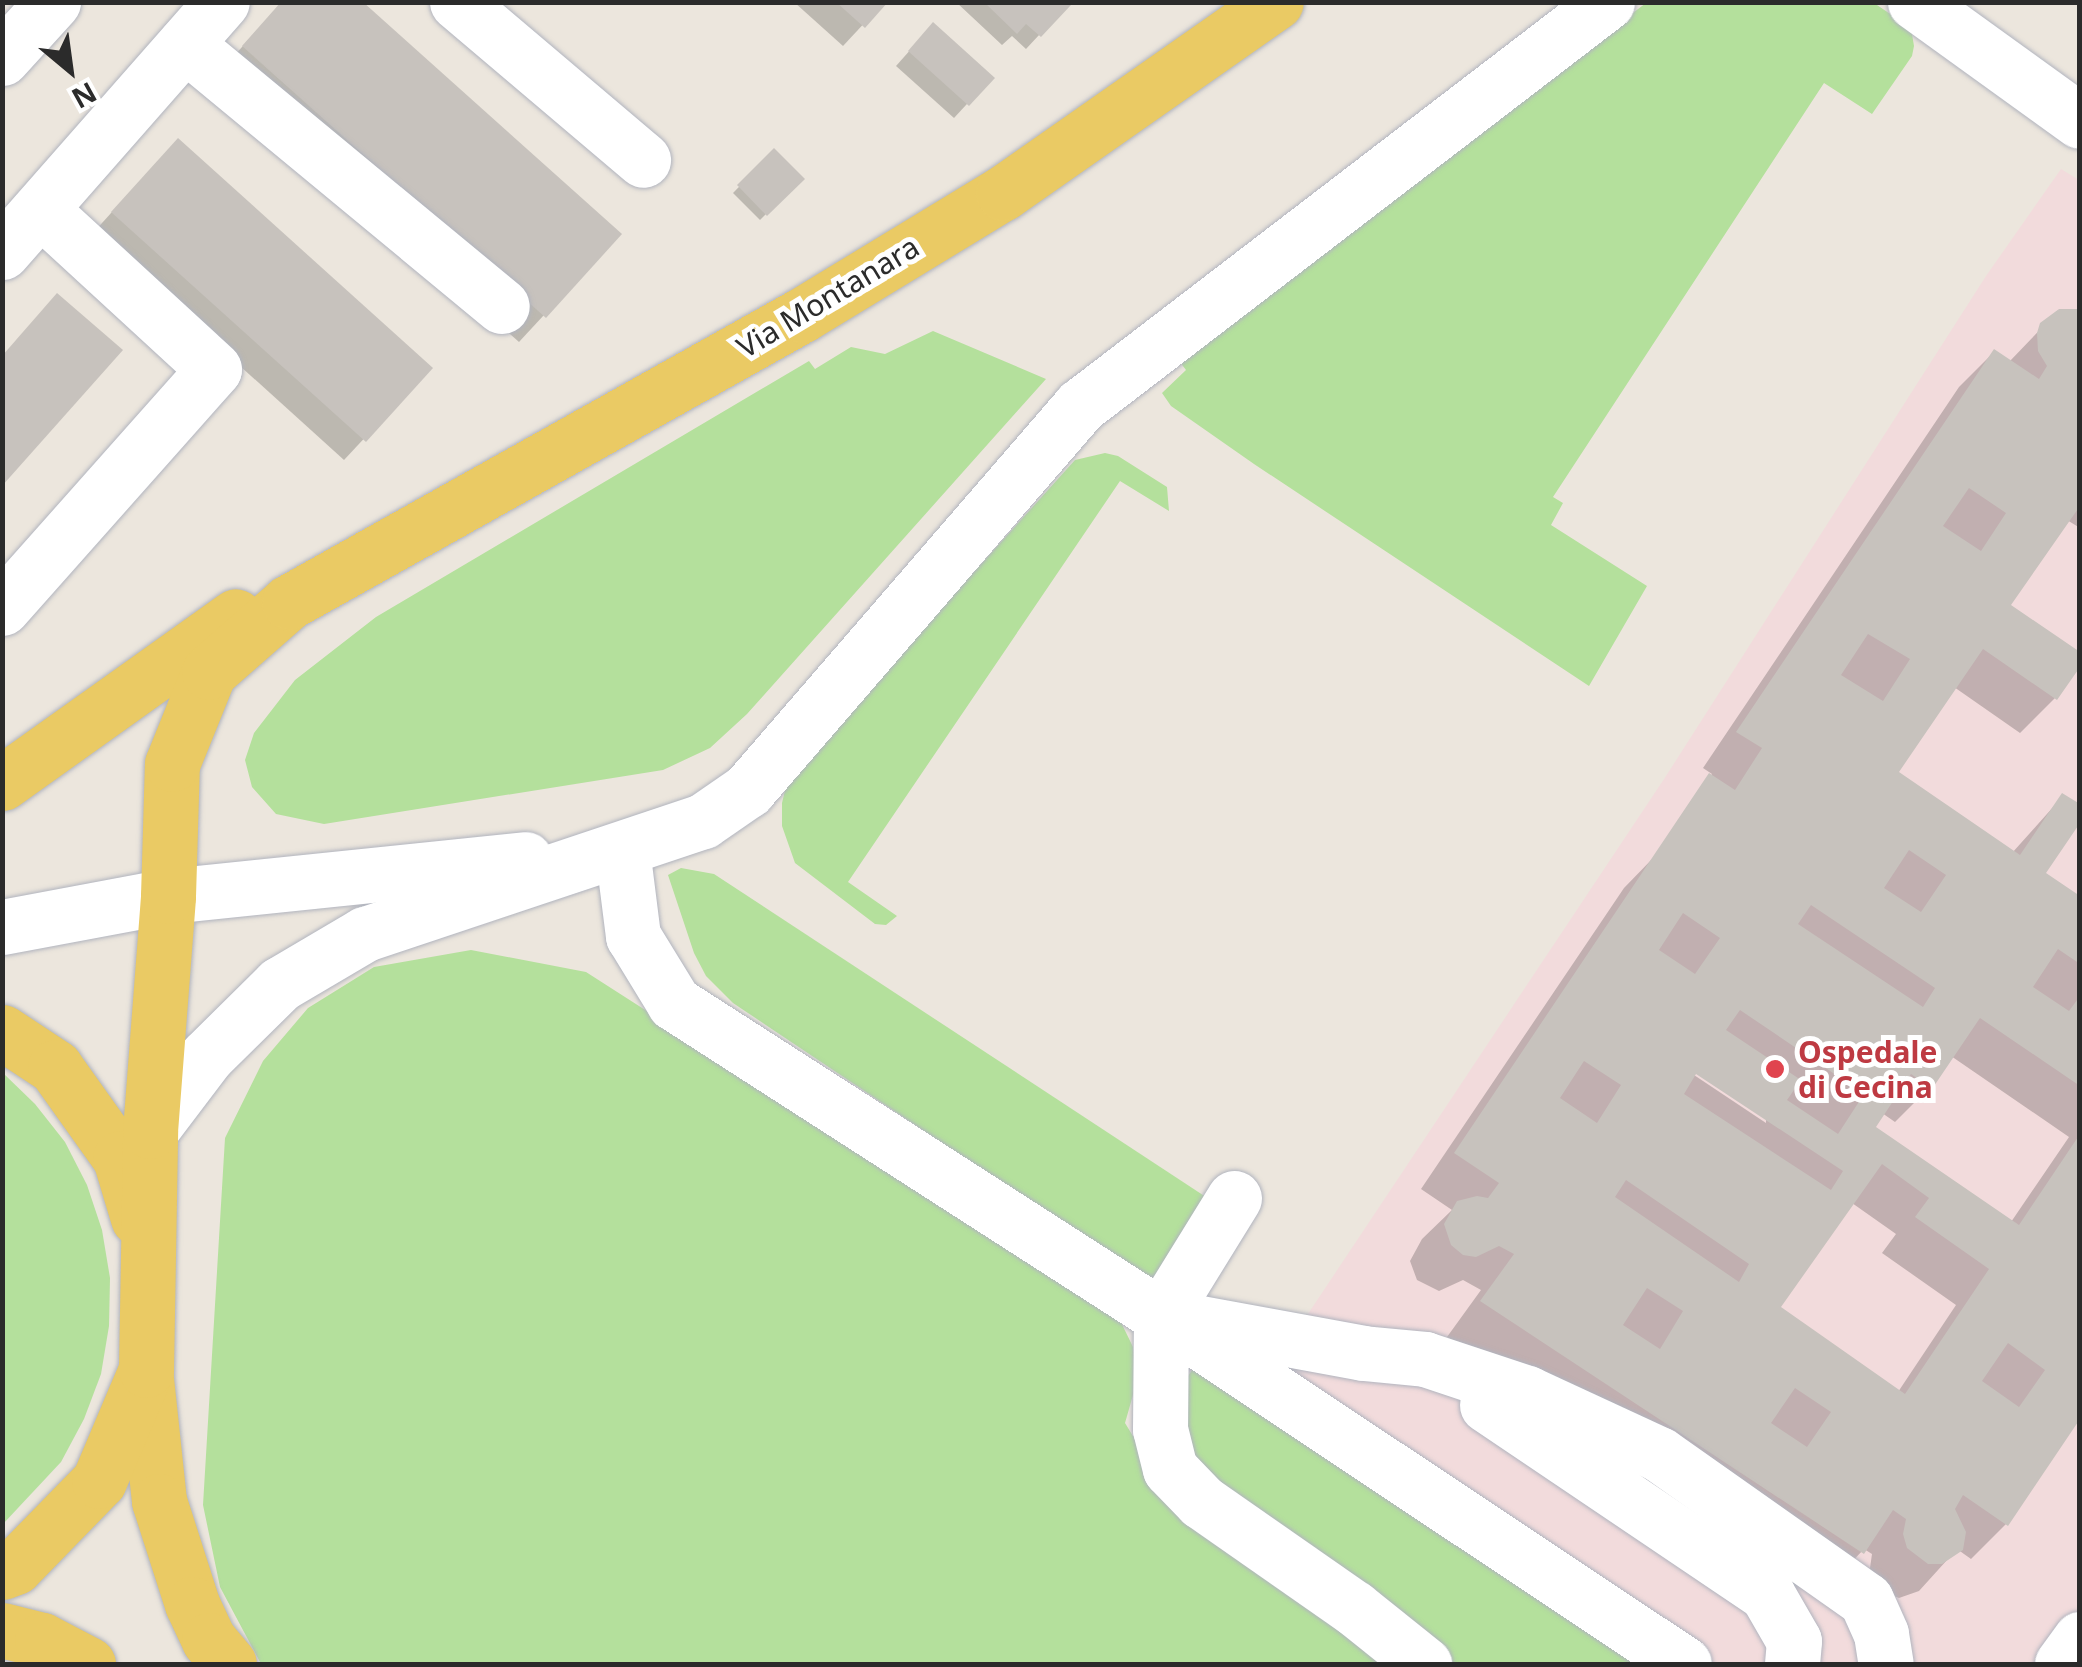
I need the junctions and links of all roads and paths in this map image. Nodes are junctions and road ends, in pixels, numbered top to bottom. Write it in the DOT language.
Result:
graph roads {
  1 [pos="53,2"];
  2 [pos="222,2"];
  3 [pos="457,2"];
  4 [pos="1276,2"];
  5 [pos="1607,2"];
  6 [pos="1915,2"];
  7 [pos="185,44"];
  8 [pos="2,58"];
  9 [pos="2080,121"];
  10 [pos="643,160"];
  11 [pos="40,209"];
  12 [pos="2,252"];
  13 [pos="502,306"];
  14 [pos="361,561"];
  15 [pos="2,608"];
  16 [pos="25,755"];
  17 [pos="2,783"];
  18 [pos="622,849"];
  19 [pos="168,896"];
  20 [pos="2,927"];
  21 [pos="2,1032"];
  22 [pos="150,1131"];
  23 [pos="1234,1198"];
  24 [pos="151,1264"];
  25 [pos="1161,1316"];
  26 [pos="1296,1340"];
  27 [pos="1424,1359"];
  28 [pos="146,1370"];
  29 [pos="1267,1386"];
  30 [pos="2,1572"];
  31 [pos="2,1630"];
  32 [pos="2080,1639"];
  33 [pos="88,1664"];
  34 [pos="229,1664"];
  35 [pos="1424,1664"];
  36 [pos="1684,1664"];
  37 [pos="1792,1664"];
  38 [pos="1886,1664"];
  39 [pos="2062,1664"];
  1 -- 8 [label="street"];
  2 -- 7 [label="street"];
  3 -- 10 [label="street"];
  4 -- 14 [label="main road, Via Montanara"];
  5 -- 18 [label="street"];
  6 -- 9 [label="street"];
  7 -- 11 [label="street"];
  7 -- 13 [label="street"];
  11 -- 12 [label="street"];
  11 -- 15 [label="street"];
  14 -- 16 [label="main road"];
  14 -- 19 [label="main road, Via Montanara"];
  16 -- 17 [label="main road"];
  18 -- 19 [label="street"];
  18 -- 22 [label="street"];
  18 -- 25 [label="street"];
  19 -- 20 [label="street"];
  19 -- 22 [label="main road, Via Montanara"];
  21 -- 24 [label="main road"];
  22 -- 24 [label="main road, Via Montanara"];
  23 -- 25 [label="street"];
  24 -- 28 [label="main road, Via Montanara"];
  25 -- 26 [label="street"];
  25 -- 29 [label="street"];
  25 -- 35 [label="street"];
  26 -- 27 [label="street"];
  26 -- 29 [label="street"];
  27 -- 37 [label="street"];
  27 -- 38 [label="street"];
  28 -- 30 [label="main road"];
  28 -- 34 [label="main road"];
  29 -- 36 [label="street"];
  31 -- 33 [label="main road"];
  32 -- 39 [label="street"];
}
